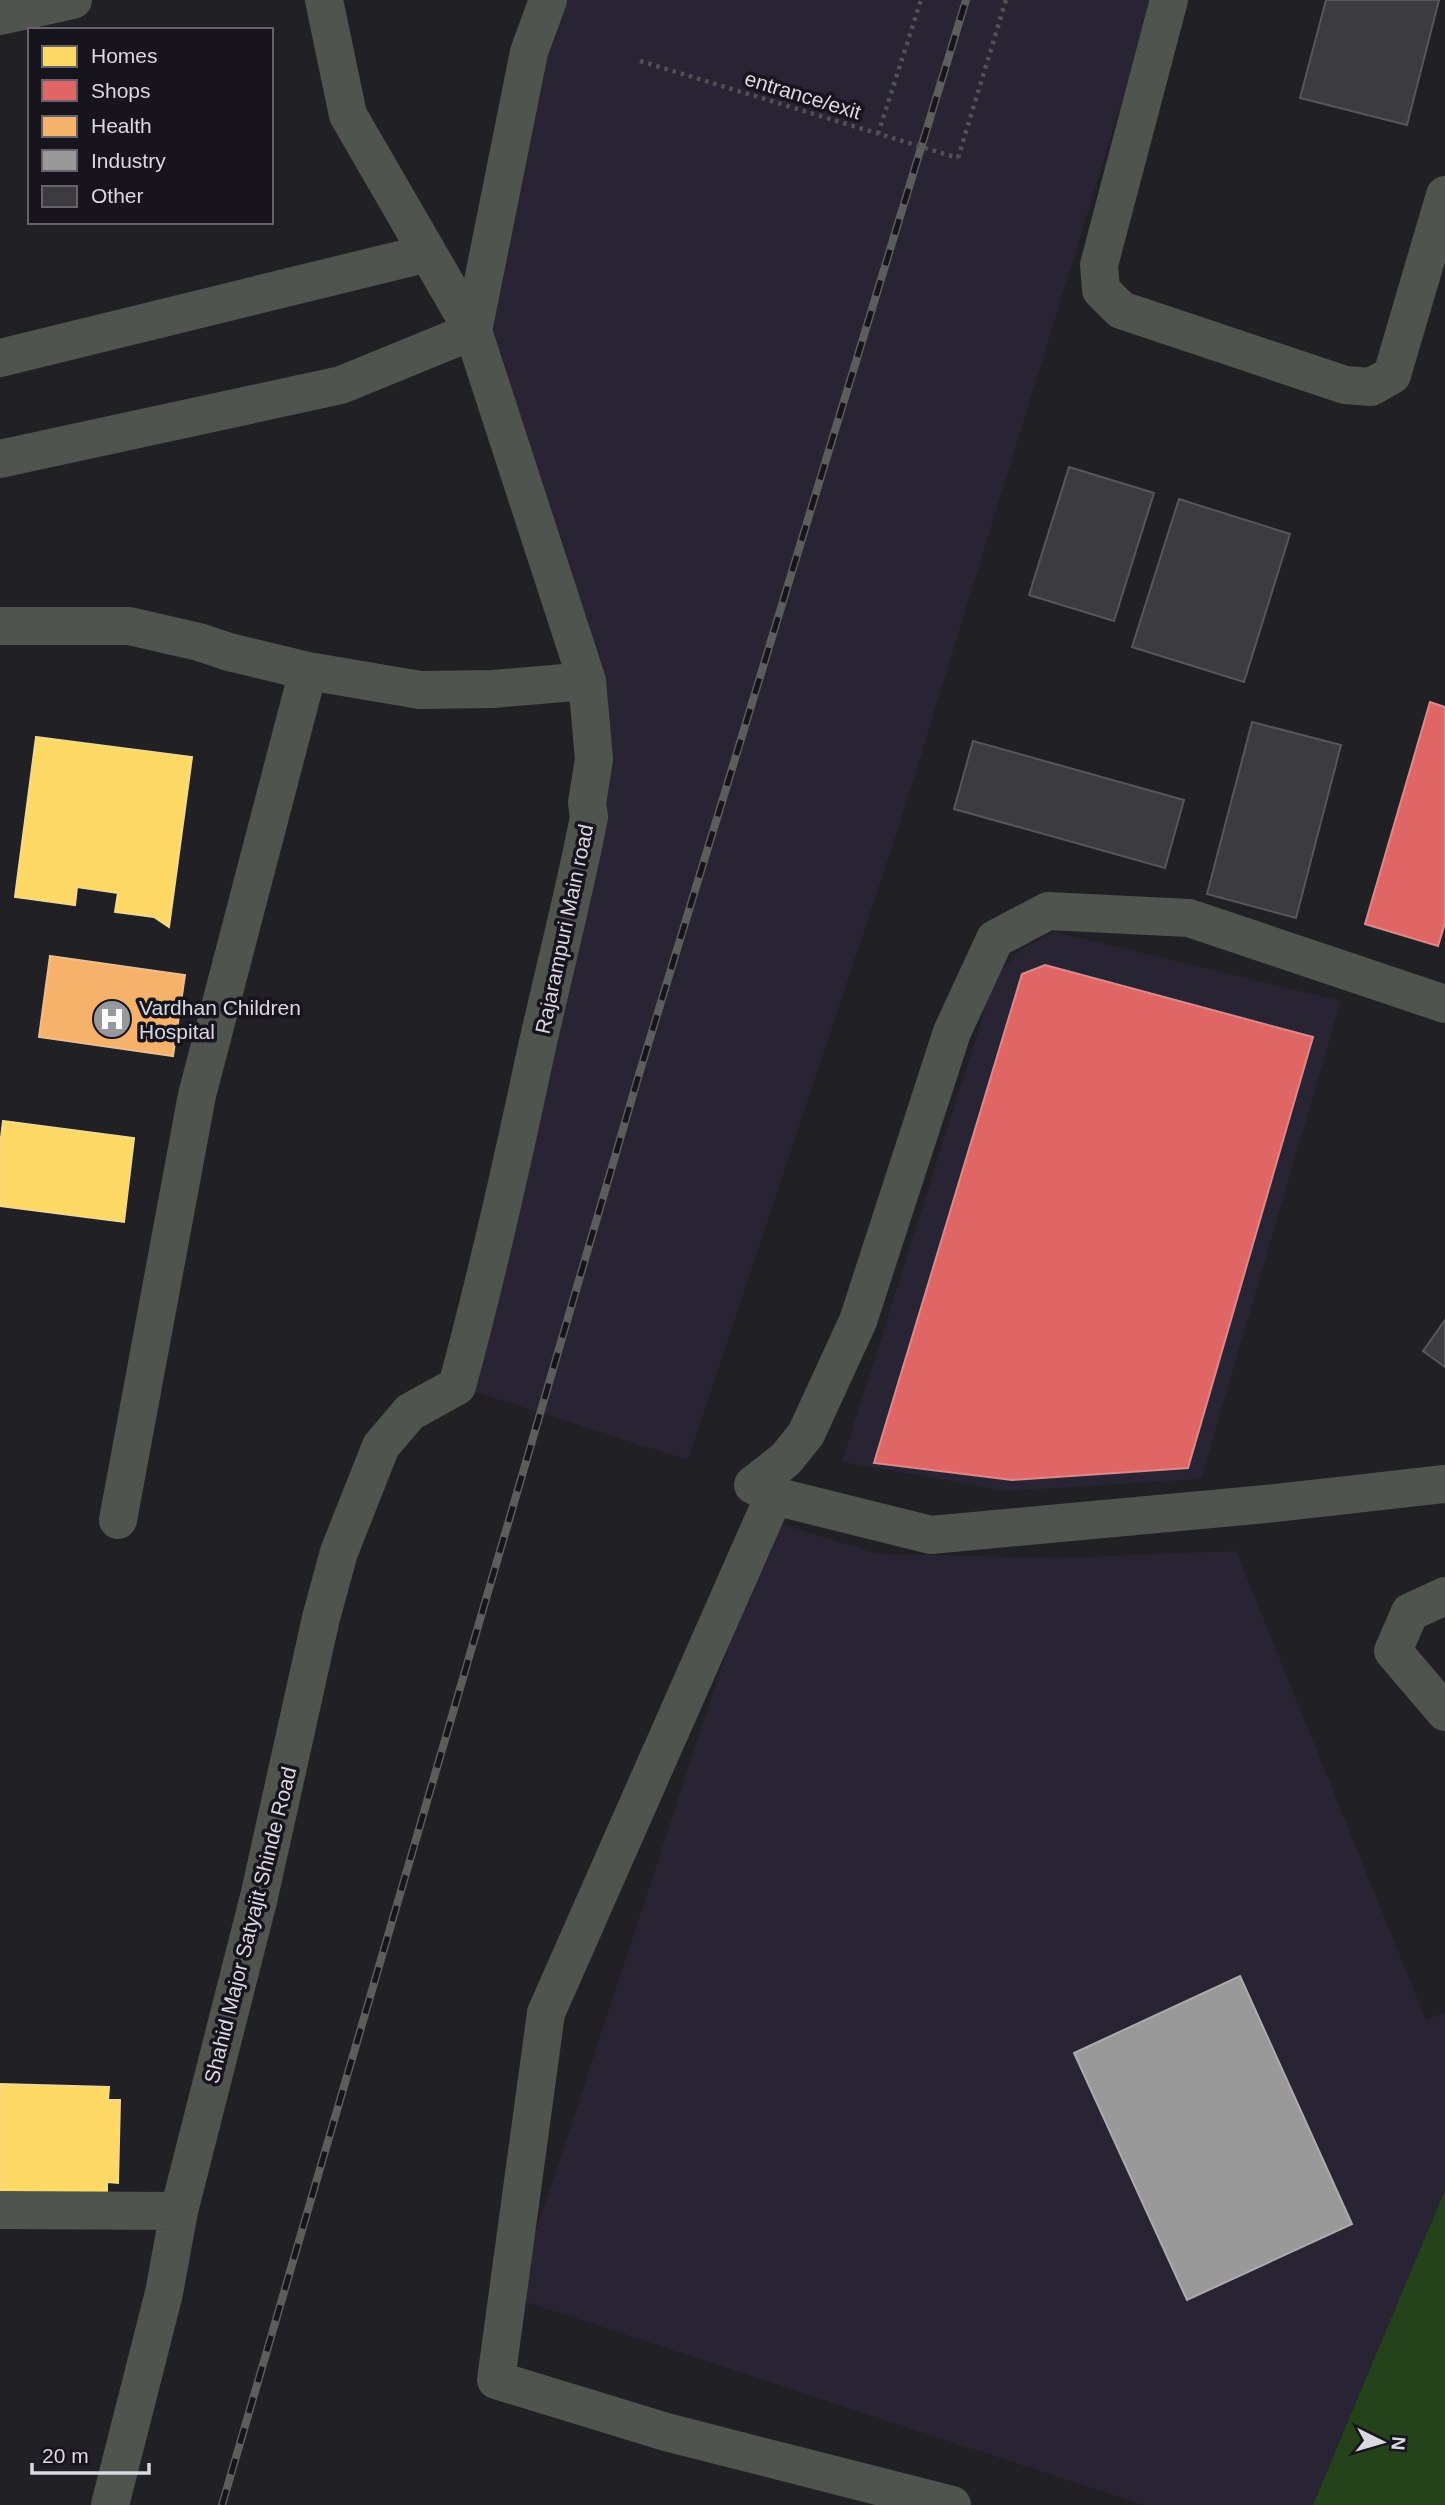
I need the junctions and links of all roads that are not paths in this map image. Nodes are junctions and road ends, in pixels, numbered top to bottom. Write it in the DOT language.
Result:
graph roads {
  1 [pos="73,0"];
  2 [pos="324,0"];
  3 [pos="548,0"];
  4 [pos="1169,0"];
  5 [pos="0,16"];
  6 [pos="1445,195"];
  7 [pos="428,253"];
  8 [pos="473,331"];
  9 [pos="0,358"];
  10 [pos="0,458"];
  11 [pos="0,626"];
  12 [pos="307,671"];
  13 [pos="587,681"];
  14 [pos="1445,1004"];
  15 [pos="457,1386"];
  16 [pos="1445,1484"];
  17 [pos="763,1491"];
  18 [pos="118,1520"];
  19 [pos="1445,1596"];
  20 [pos="1445,1712"];
  21 [pos="0,2210"];
  22 [pos="179,2211"];
  23 [pos="110,2505"];
  24 [pos="952,2505"];
  1 -- 5 [label="street"];
  2 -- 7 [label="street, Rajarampuri Main road"];
  3 -- 8 [label="street"];
  4 -- 6 [label="street"];
  7 -- 8 [label="street, Rajarampuri Main road"];
  7 -- 9 [label="street"];
  8 -- 10 [label="street"];
  8 -- 13 [label="street, Rajarampuri Main road"];
  11 -- 12 [label="street"];
  12 -- 13 [label="street"];
  12 -- 18 [label="street"];
  13 -- 15 [label="street, Rajarampuri Main road"];
  14 -- 17 [label="street"];
  15 -- 22 [label="street, Shahid Major Satyajit Shinde Road"];
  16 -- 17 [label="street"];
  17 -- 24 [label="street"];
  19 -- 20 [label="street"];
  21 -- 22 [label="street"];
  22 -- 23 [label="street, Shahid Major Satyajit Shinde Road"];
}
